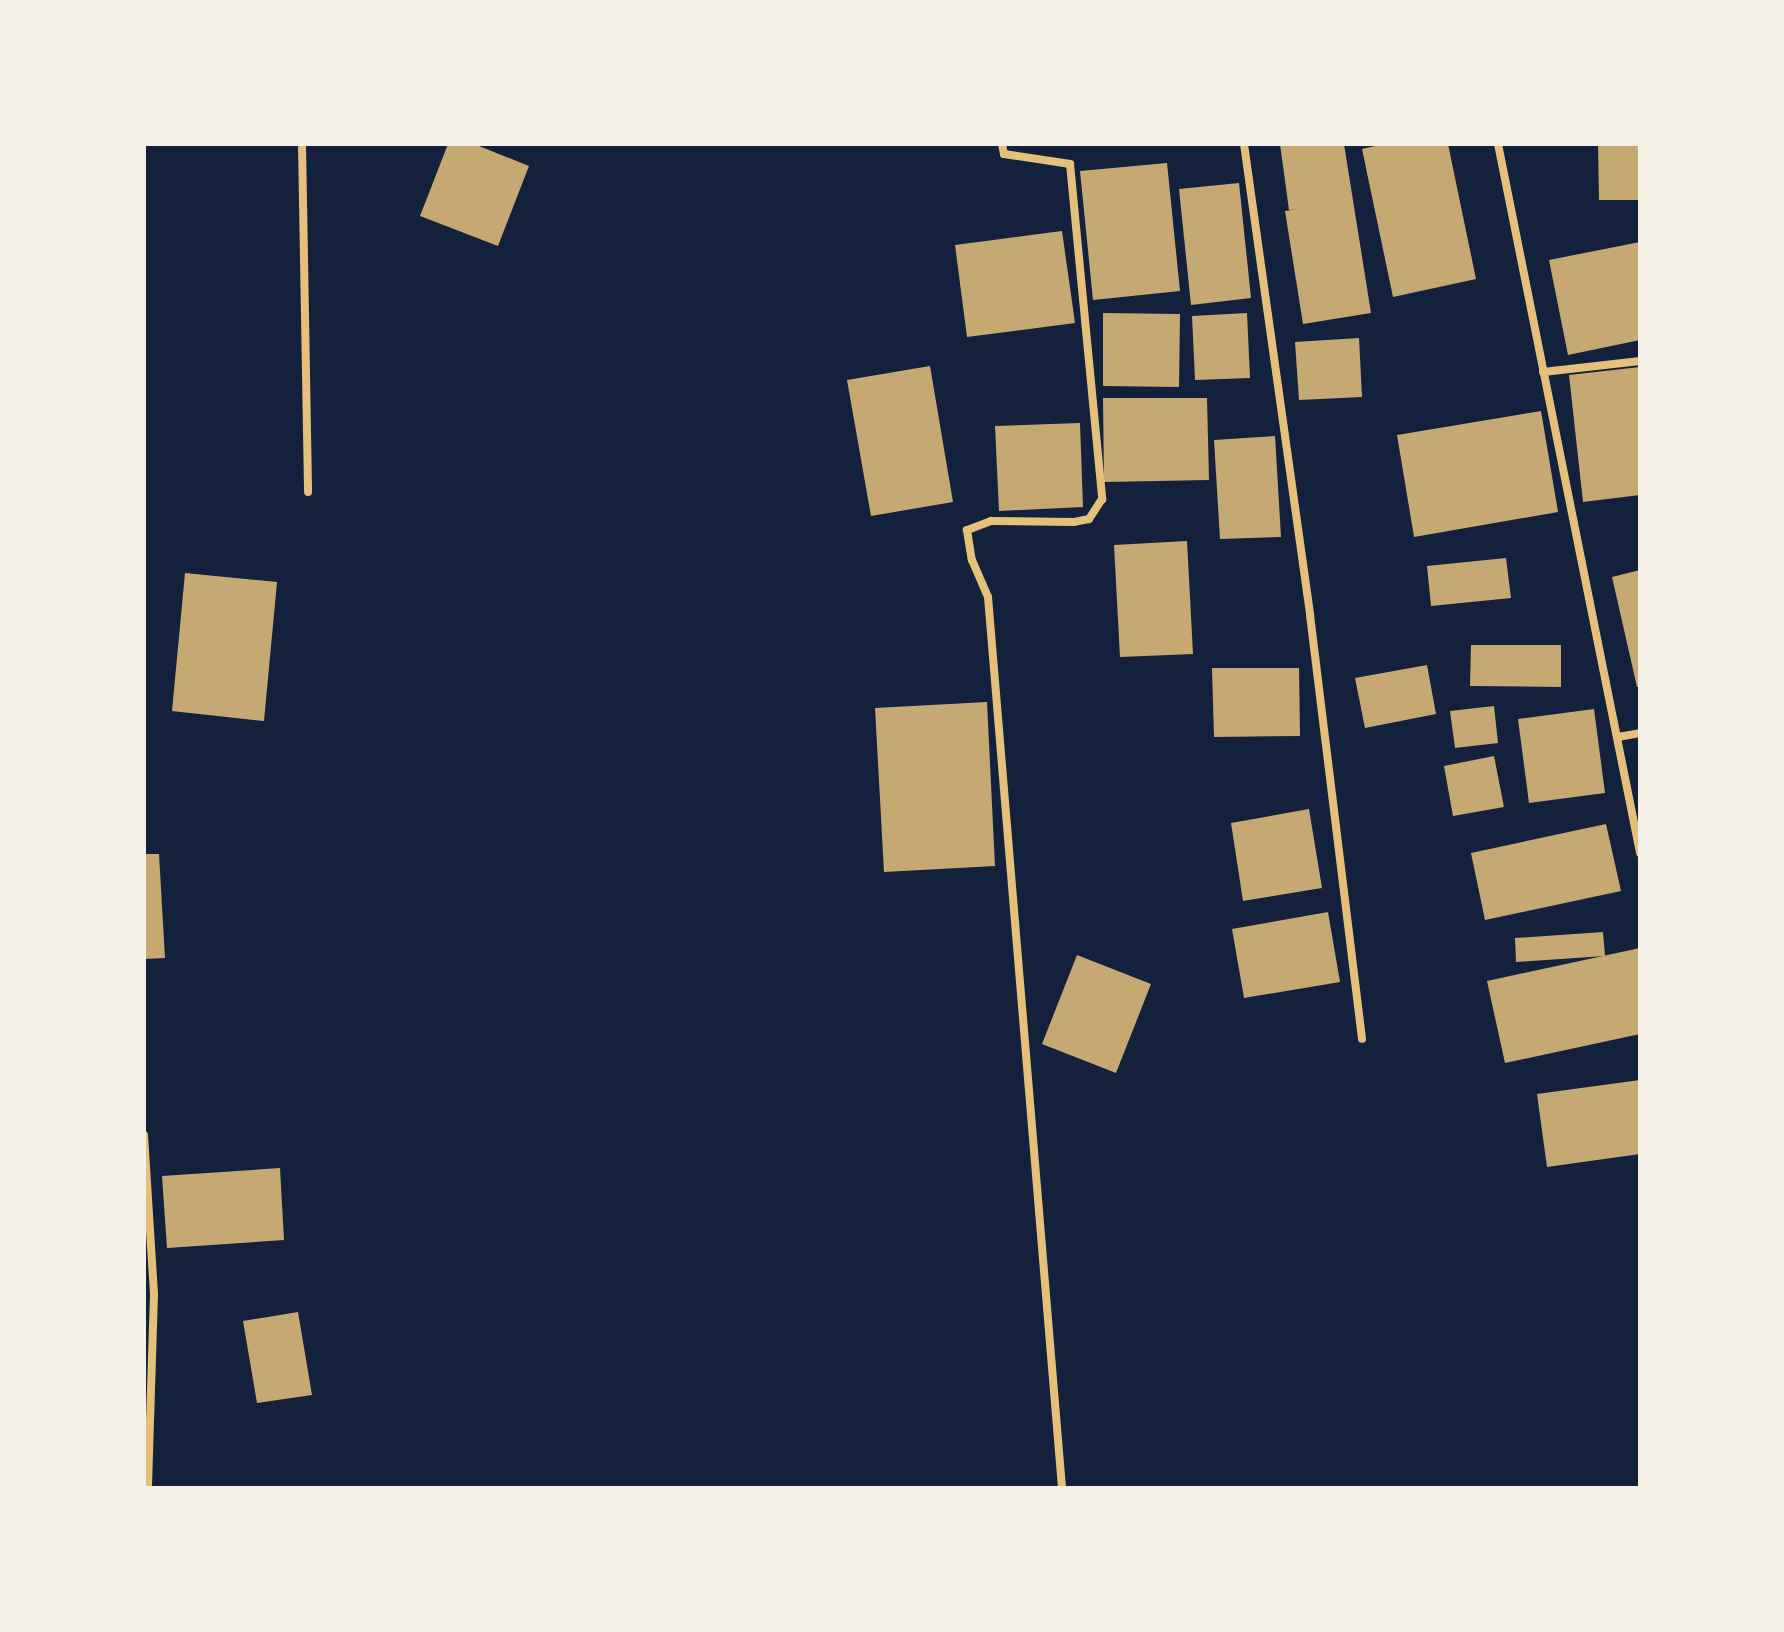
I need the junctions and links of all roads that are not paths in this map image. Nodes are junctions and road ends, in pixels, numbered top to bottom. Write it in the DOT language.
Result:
graph roads {
  1 [pos="302,144"];
  2 [pos="1002,144"];
  3 [pos="1244,144"];
  4 [pos="1498,144"];
  5 [pos="1640,361"];
  6 [pos="1543,372"];
  7 [pos="308,492"];
  8 [pos="1640,733"];
  9 [pos="1618,737"];
  10 [pos="1640,853"];
  11 [pos="1362,1039"];
  12 [pos="144,1135"];
  13 [pos="148,1488"];
  14 [pos="1062,1488"];
  1 -- 7 [label="street"];
  2 -- 14 [label="street"];
  3 -- 11 [label="street"];
  4 -- 6 [label="street"];
  5 -- 6 [label="street"];
  6 -- 9 [label="street"];
  8 -- 9 [label="street"];
  9 -- 10 [label="street"];
  12 -- 13 [label="street"];
}
